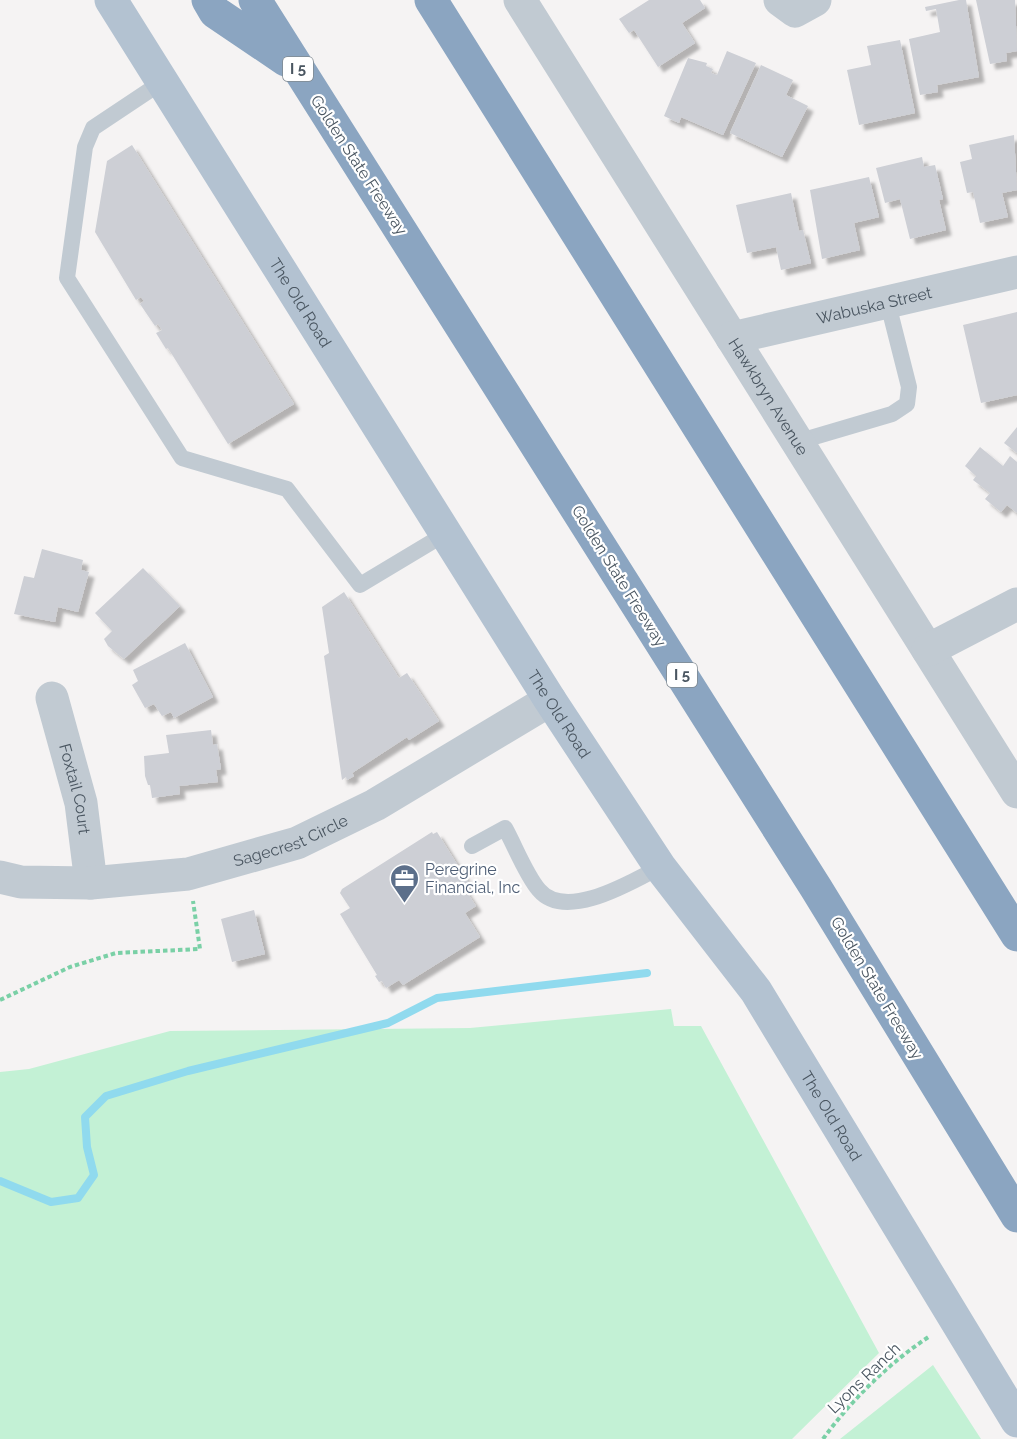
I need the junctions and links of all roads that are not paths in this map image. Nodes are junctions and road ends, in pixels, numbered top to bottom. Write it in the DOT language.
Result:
graph roads {
  1 [pos="111,0"];
  2 [pos="207,0"];
  3 [pos="255,0"];
  4 [pos="431,0"];
  5 [pos="520,0"];
  6 [pos="296,67"];
  7 [pos="162,82"];
  8 [pos="1017,272"];
  9 [pos="887,300"];
  10 [pos="732,338"];
  11 [pos="797,442"];
  12 [pos="445,534"];
  13 [pos="1017,604"];
  14 [pos="928,651"];
  15 [pos="52,698"];
  16 [pos="550,700"];
  17 [pos="1017,792"];
  18 [pos="472,846"];
  19 [pos="660,867"];
  20 [pos="0,877"];
  21 [pos="91,883"];
  22 [pos="1017,935"];
  23 [pos="1017,1216"];
  24 [pos="1017,1421"];
  1 -- 7 [label="main road, The Old Road"];
  2 -- 6 [label="highway"];
  3 -- 6 [label="highway, Golden State Freeway / I 5"];
  4 -- 22 [label="highway"];
  5 -- 10 [label="street, Hawkbryn Avenue"];
  6 -- 23 [label="highway, Golden State Freeway / I 5"];
  7 -- 12 [label="main road, The Old Road"];
  7 -- 12 [label="lane"];
  8 -- 9 [label="street, Wabuska Street"];
  9 -- 10 [label="street, Wabuska Street"];
  9 -- 11 [label="lane"];
  10 -- 11 [label="street, Hawkbryn Avenue"];
  11 -- 14 [label="street, Hawkbryn Avenue"];
  12 -- 16 [label="main road, The Old Road"];
  13 -- 14 [label="street"];
  14 -- 17 [label="street, Hawkbryn Avenue"];
  15 -- 21 [label="street, Foxtail Court"];
  16 -- 19 [label="main road, The Old Road"];
  16 -- 21 [label="street, Sagecrest Circle"];
  18 -- 19 [label="lane"];
  19 -- 24 [label="main road, The Old Road"];
  20 -- 21 [label="street, Sagecrest Circle"];
}
